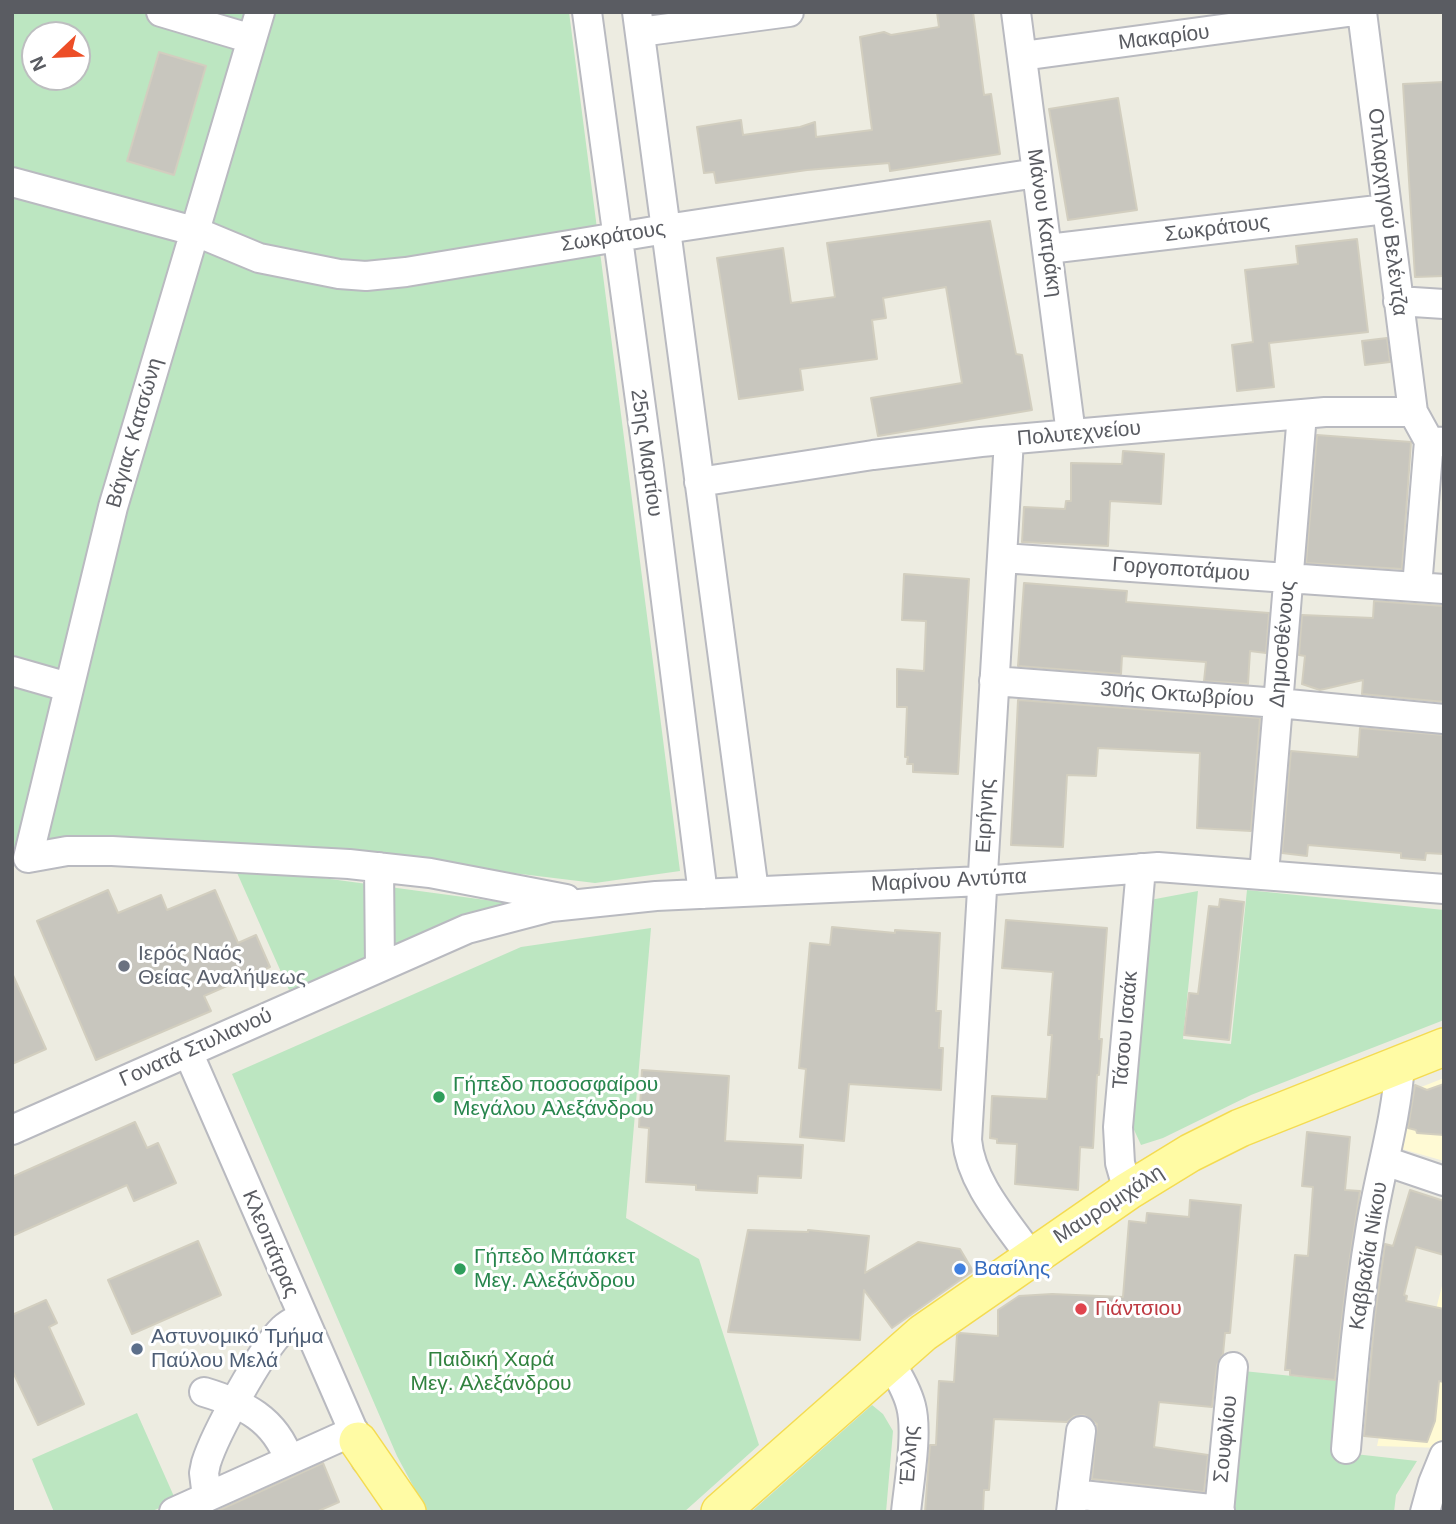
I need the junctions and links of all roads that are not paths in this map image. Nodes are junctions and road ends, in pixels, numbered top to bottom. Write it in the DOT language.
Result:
graph roads {
  1 [pos="161,12"];
  2 [pos="587,12"];
  3 [pos="789,12"];
  4 [pos="1016,12"];
  5 [pos="1348,12"];
  6 [pos="1362,12"];
  7 [pos="638,22"];
  8 [pos="256,25"];
  9 [pos="1022,56"];
  10 [pos="1037,173"];
  11 [pos="12,182"];
  12 [pos="1386,209"];
  13 [pos="666,229"];
  14 [pos="194,231"];
  15 [pos="617,237"];
  16 [pos="1048,249"];
  17 [pos="1398,301"];
  18 [pos="1444,304"];
  19 [pos="1413,412"];
  20 [pos="1302,414"];
  21 [pos="1071,434"];
  22 [pos="1009,440"];
  23 [pos="1436,441"];
  24 [pos="699,482"];
  25 [pos="1003,558"];
  26 [pos="1288,578"];
  27 [pos="1430,588"];
  28 [pos="12,671"];
  29 [pos="994,681"];
  30 [pos="68,687"];
  31 [pos="1278,702"];
  32 [pos="1444,719"];
  33 [pos="380,867"];
  34 [pos="1141,868"];
  35 [pos="1264,874"];
  36 [pos="982,881"];
  37 [pos="1444,889"];
  38 [pos="754,891"];
  39 [pos="703,894"];
  40 [pos="585,903"];
  41 [pos="457,933"];
  42 [pos="380,967"];
  43 [pos="1444,1047"];
  44 [pos="188,1052"];
  45 [pos="1400,1064"];
  46 [pos="12,1130"];
  47 [pos="1385,1161"];
  48 [pos="1444,1181"];
  49 [pos="1128,1191"];
  50 [pos="1031,1257"];
  51 [pos="302,1317"];
  52 [pos="889,1361"];
  53 [pos="1234,1367"];
  54 [pos="204,1392"];
  55 [pos="236,1403"];
  56 [pos="1081,1431"];
  57 [pos="356,1436"];
  58 [pos="1346,1449"];
  59 [pos="1444,1456"];
  60 [pos="289,1460"];
  61 [pos="207,1497"];
  62 [pos="1072,1503"];
  63 [pos="1432,1505"];
  64 [pos="1220,1511"];
  65 [pos="174,1512"];
  66 [pos="389,1512"];
  67 [pos="407,1512"];
  68 [pos="720,1512"];
  69 [pos="906,1512"];
  1 -- 8 [label="street"];
  2 -- 15 [label="street, 25ης Μαρτίου"];
  3 -- 7 [label="street"];
  4 -- 9 [label="street, Μάνου Κατράκη"];
  5 -- 9 [label="street, Μακαρίου"];
  6 -- 12 [label="street, Οπλαρχηγού Βελέντζα"];
  7 -- 13 [label="street"];
  8 -- 14 [label="street, Βάγιας Κατσώνη"];
  9 -- 10 [label="street, Μάνου Κατράκη"];
  10 -- 13 [label="street, Σωκράτους"];
  10 -- 16 [label="street, Μάνου Κατράκη"];
  11 -- 14 [label="street, Σωκράτους"];
  12 -- 16 [label="street, Σωκράτους"];
  12 -- 17 [label="street, Οπλαρχηγού Βελέντζα"];
  13 -- 15 [label="street, Σωκράτους"];
  13 -- 24 [label="street"];
  14 -- 15 [label="street, Σωκράτους"];
  14 -- 30 [label="street, Βάγιας Κατσώνη"];
  15 -- 39 [label="street, 25ης Μαρτίου"];
  16 -- 21 [label="street, Μάνου Κατράκη"];
  17 -- 18 [label="street"];
  17 -- 19 [label="street, Οπλαρχηγού Βελέντζα"];
  19 -- 20 [label="street, Πολυτεχνείου"];
  19 -- 23 [label="street"];
  20 -- 21 [label="street, Πολυτεχνείου"];
  20 -- 26 [label="street, Δημοσθένους"];
  21 -- 22 [label="street, Πολυτεχνείου"];
  22 -- 24 [label="street, Πολυτεχνείου"];
  22 -- 25 [label="street, Ειρήνης"];
  23 -- 27 [label="street"];
  24 -- 38 [label="street"];
  25 -- 26 [label="street, Γοργοποτάμου"];
  25 -- 29 [label="street, Ειρήνης"];
  26 -- 27 [label="street, Γοργοποτάμου"];
  26 -- 31 [label="street, Δημοσθένους"];
  28 -- 30 [label="street"];
  29 -- 31 [label="street, 30ής Οκτωβρίου"];
  29 -- 36 [label="street, Ειρήνης"];
  30 -- 33 [label="street, Βάγιας Κατσώνη"];
  31 -- 32 [label="street, 30ής Οκτωβρίου"];
  31 -- 35 [label="street, Δημοσθένους"];
  33 -- 40 [label="street"];
  33 -- 42 [label="street"];
  34 -- 35 [label="street, Μαρίνου Αντύπα"];
  34 -- 36 [label="street, Μαρίνου Αντύπα"];
  34 -- 49 [label="street, Τάσου Ισαάκ"];
  35 -- 37 [label="street, Μαρίνου Αντύπα"];
  36 -- 38 [label="street, Μαρίνου Αντύπα"];
  36 -- 50 [label="street, Ειρήνης"];
  38 -- 39 [label="street, Μαρίνου Αντύπα"];
  39 -- 40 [label="street, Μαρίνου Αντύπα"];
  40 -- 41 [label="street, Μαρίνου Αντύπα"];
  41 -- 42 [label="street, Γονατά Στυλιανού"];
  42 -- 44 [label="street, Γονατά Στυλιανού"];
  43 -- 45 [label="main road, Μαυρομιχάλη"];
  44 -- 46 [label="street, Γονατά Στυλιανού"];
  44 -- 51 [label="street, Κλεοπάτρας"];
  45 -- 47 [label="street, Καββαδία Νίκου"];
  45 -- 49 [label="main road, Μαυρομιχάλη"];
  47 -- 48 [label="street"];
  47 -- 58 [label="street, Καββαδία Νίκου"];
  49 -- 50 [label="main road, Μαυρομιχάλη"];
  50 -- 52 [label="main road, Μαυρομιχάλη"];
  51 -- 55 [label="street"];
  51 -- 57 [label="street, Κλεοπάτρας"];
  52 -- 68 [label="main road, Μαυρομιχάλη"];
  52 -- 69 [label="street, Έλλης"];
  53 -- 64 [label="street, Σουφλίου"];
  54 -- 55 [label="street"];
  55 -- 60 [label="street"];
  55 -- 61 [label="street"];
  56 -- 62 [label="street"];
  57 -- 60 [label="street"];
  57 -- 66 [label="street, Κλεοπάτρας"];
  57 -- 67 [label="main road"];
  59 -- 63 [label="street"];
  60 -- 61 [label="street"];
  61 -- 65 [label="street"];
  62 -- 64 [label="street"];
}
